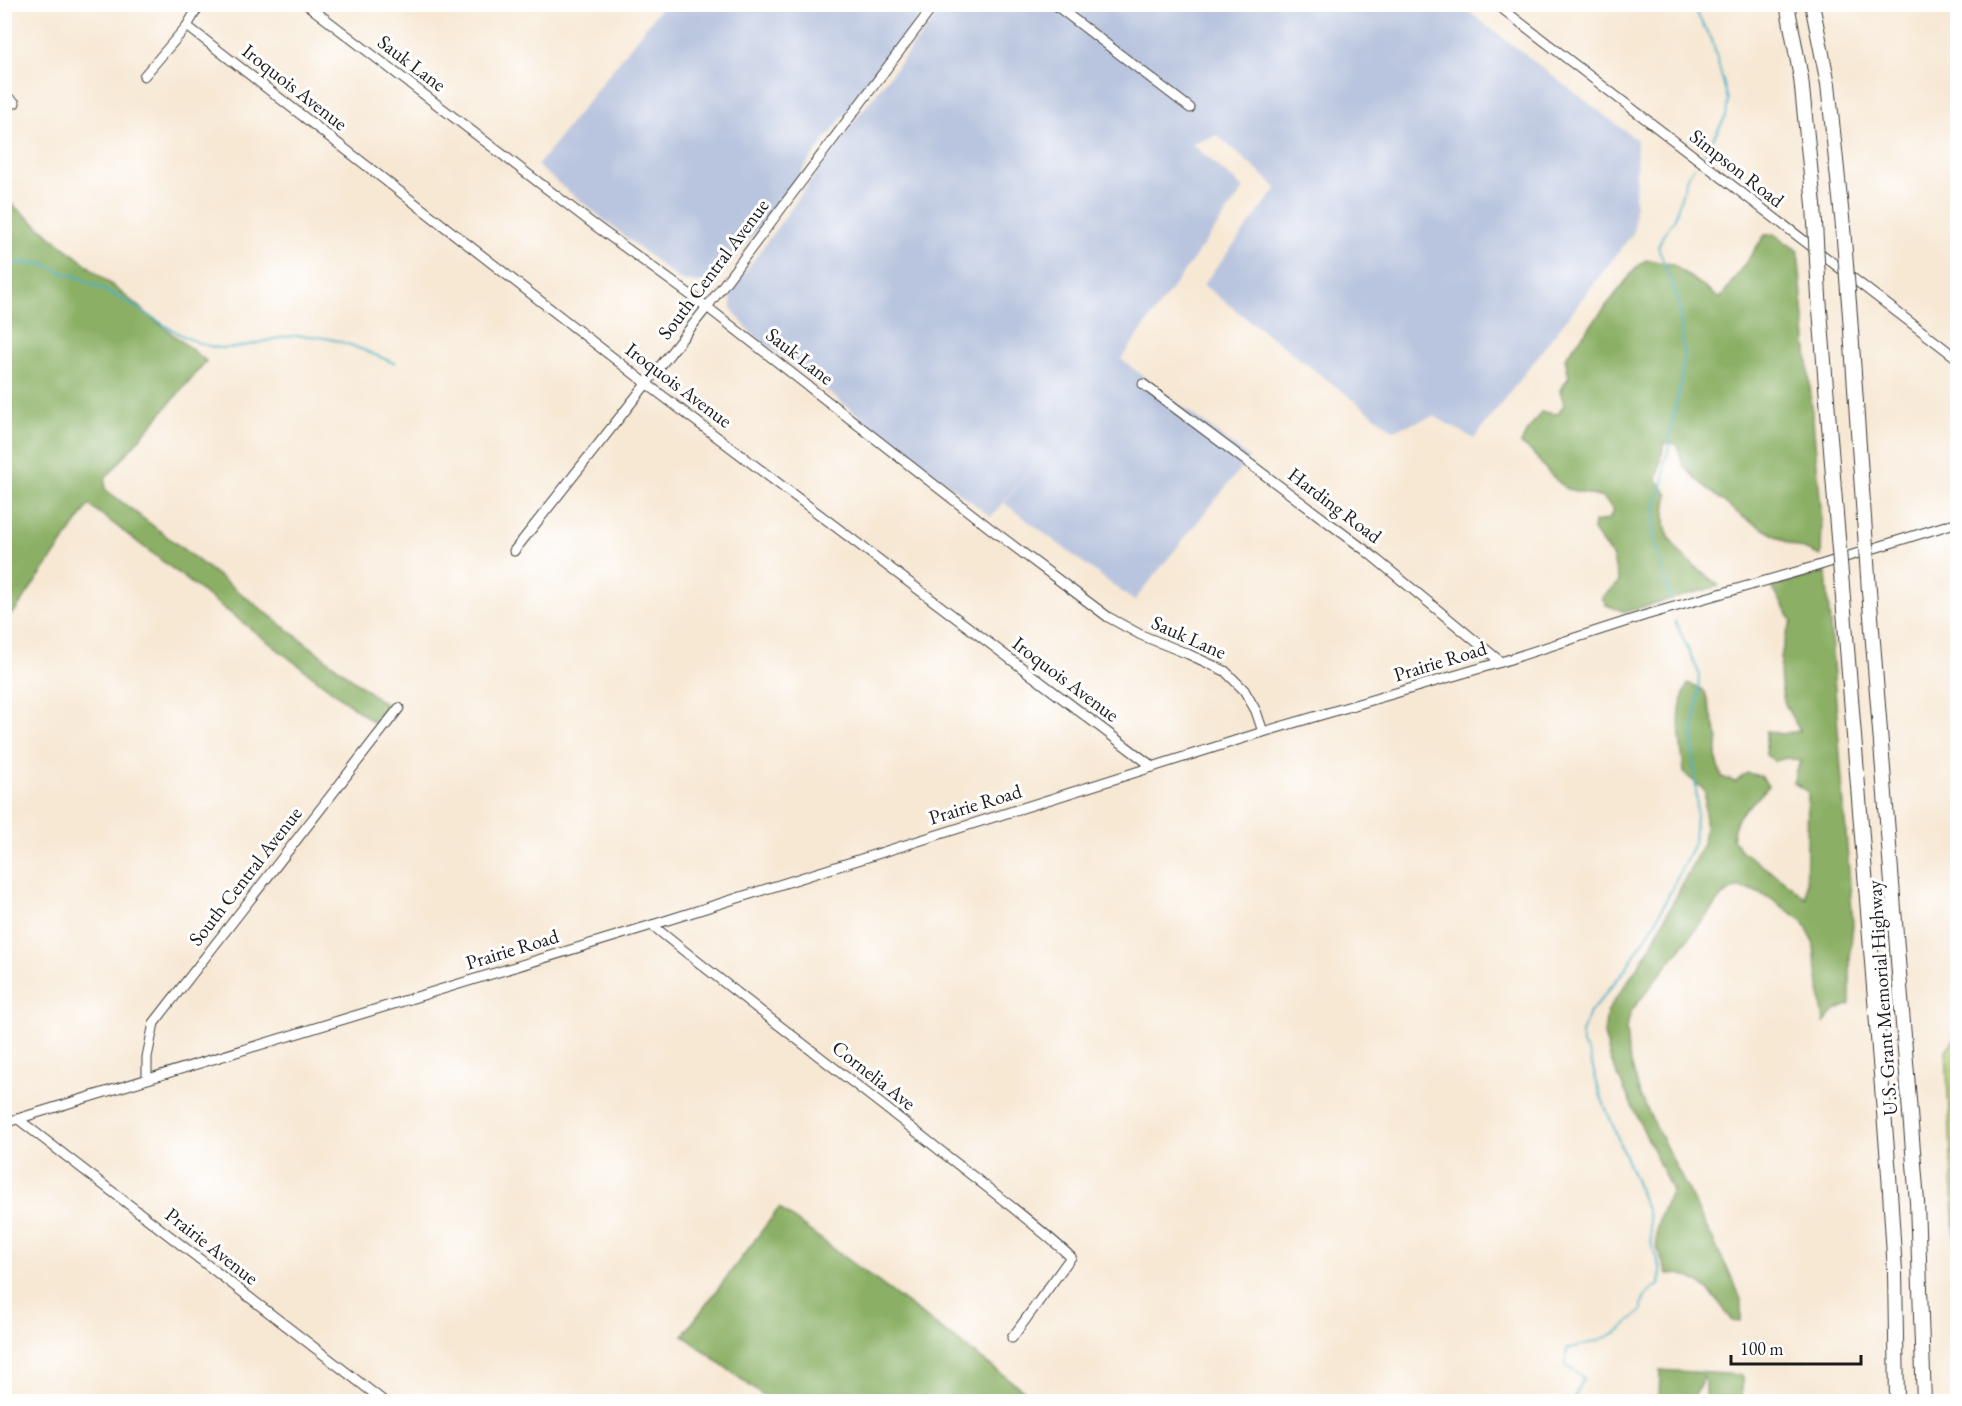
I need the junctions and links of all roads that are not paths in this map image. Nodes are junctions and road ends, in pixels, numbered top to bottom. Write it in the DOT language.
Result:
graph roads {
  1 [pos="200,4"];
  2 [pos="306,4"];
  3 [pos="935,4"];
  4 [pos="1054,4"];
  5 [pos="1496,4"];
  6 [pos="1787,4"];
  7 [pos="1812,4"];
  8 [pos="187,26"];
  9 [pos="144,75"];
  10 [pos="4,94"];
  11 [pos="15,103"];
  12 [pos="1190,108"];
  13 [pos="707,307"];
  14 [pos="1958,359"];
  15 [pos="647,384"];
  16 [pos="1143,384"];
  17 [pos="1958,522"];
  18 [pos="514,551"];
  19 [pos="1501,662"];
  20 [pos="399,708"];
  21 [pos="1263,732"];
  22 [pos="1153,767"];
  23 [pos="652,925"];
  24 [pos="147,1078"];
  25 [pos="18,1119"];
  26 [pos="4,1123"];
  27 [pos="1012,1338"];
  28 [pos="385,1401"];
  29 [pos="1897,1401"];
  30 [pos="1923,1401"];
  1 -- 8 [label="street"];
  2 -- 13 [label="street, Sauk Lane"];
  3 -- 13 [label="street, South Central Avenue"];
  4 -- 12 [label="street"];
  5 -- 14 [label="street, Simpson Road"];
  6 -- 29 [label="highway, U.S. Grant Memorial Highway, bridge"];
  7 -- 30 [label="highway, U.S. Grant Memorial Highway, bridge"];
  8 -- 9 [label="street"];
  8 -- 15 [label="street, Iroquois Avenue"];
  10 -- 11 [label="street"];
  13 -- 15 [label="street, South Central Avenue"];
  13 -- 21 [label="street, Sauk Lane"];
  15 -- 18 [label="street, South Central Avenue"];
  15 -- 22 [label="street, Iroquois Avenue"];
  16 -- 19 [label="street, Harding Road"];
  17 -- 19 [label="street, Prairie Road"];
  19 -- 21 [label="street, Prairie Road"];
  20 -- 24 [label="street, South Central Avenue"];
  21 -- 22 [label="street, Prairie Road"];
  22 -- 23 [label="street, Prairie Road"];
  23 -- 24 [label="street, Prairie Road"];
  23 -- 27 [label="street, Cornelia Ave"];
  24 -- 25 [label="street, Prairie Road"];
  25 -- 26 [label="street, Prairie Road"];
  25 -- 28 [label="street, Prairie Avenue"];
}
